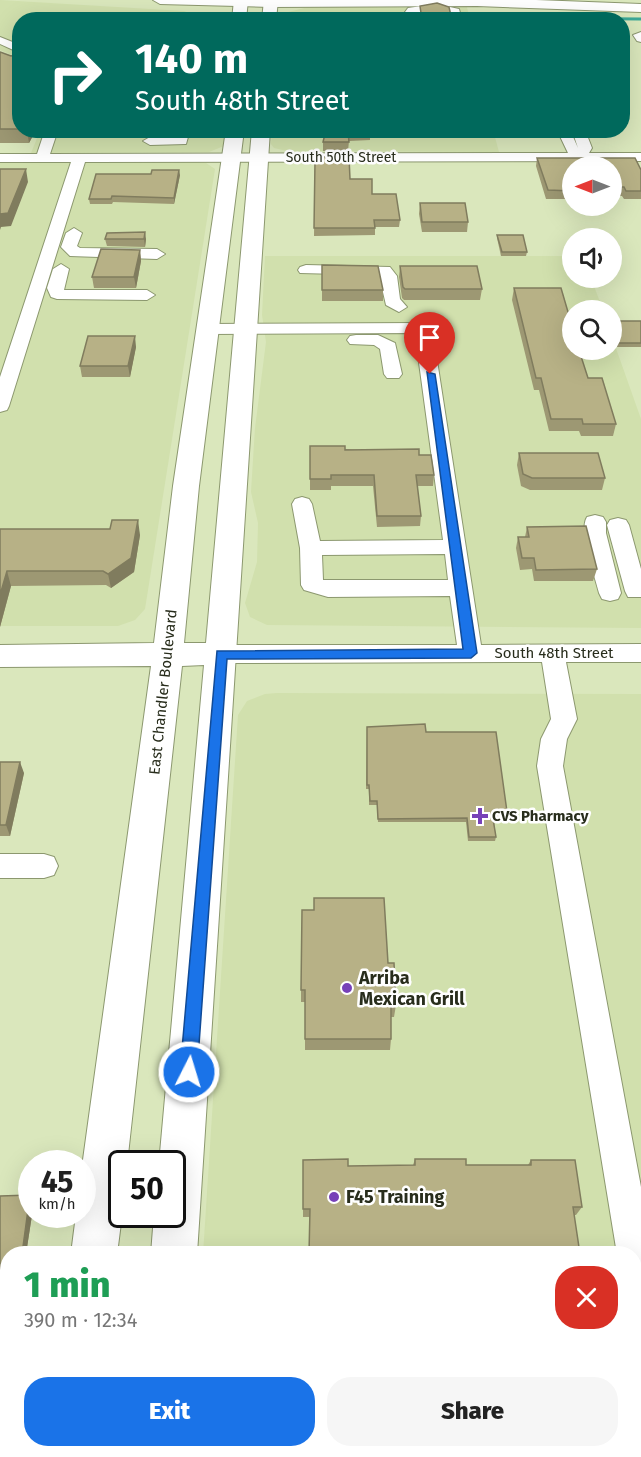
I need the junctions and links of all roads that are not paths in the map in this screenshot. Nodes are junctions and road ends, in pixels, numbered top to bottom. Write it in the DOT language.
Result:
graph roads {
  1 [pos="160,0"];
  2 [pos="241,1"];
  3 [pos="270,1"];
  4 [pos="641,8"];
  5 [pos="412,12"];
  6 [pos="455,12"];
  7 [pos="53,138"];
  8 [pos="182,138"];
  9 [pos="234,138"];
  10 [pos="260,138"];
  11 [pos="571,138"];
  12 [pos="138,141"];
  13 [pos="578,156"];
  14 [pos="232,157"];
  15 [pos="258,157"];
  16 [pos="562,157"];
  17 [pos="622,157"];
  18 [pos="641,157"];
  19 [pos="0,158"];
  20 [pos="42,158"];
  21 [pos="79,158"];
  22 [pos="74,233"];
  23 [pos="157,254"];
  24 [pos="61,269"];
  25 [pos="306,270"];
  26 [pos="147,295"];
  27 [pos="399,307"];
  28 [pos="207,329"];
  29 [pos="245,329"];
  30 [pos="0,330"];
  31 [pos="24,331"];
  32 [pos="303,339"];
  33 [pos="393,374"];
  34 [pos="0,406"];
  35 [pos="302,504"];
  36 [pos="606,523"];
  37 [pos="455,547"];
  38 [pos="311,548"];
  39 [pos="461,588"];
  40 [pos="622,592"];
  41 [pos="471,653"];
  42 [pos="552,653"];
  43 [pos="641,653"];
  44 [pos="221,654"];
  45 [pos="167,655"];
  46 [pos="0,656"];
  47 [pos="0,866"];
  48 [pos="44,866"];
  49 [pos="95,1246"];
  50 [pos="175,1246"];
  51 [pos="634,1246"];
  1 -- 2 [label="main road"];
  2 -- 3 [label="main road"];
  3 -- 4 [label="main road"];
  5 -- 6 [label="street"];
  7 -- 20 [label="street"];
  8 -- 12 [label="street"];
  9 -- 14 [label="main road, East Chandler Boulevard"];
  10 -- 15 [label="main road"];
  11 -- 13 [label="street"];
  14 -- 15 [label="street, South 50th Street"];
  14 -- 21 [label="street, South 50th Street"];
  14 -- 28 [label="main road, East Chandler Boulevard"];
  15 -- 16 [label="street, South 50th Street"];
  15 -- 29 [label="main road"];
  17 -- 18 [label="street, South 50th Street"];
  19 -- 20 [label="street, South 50th Street"];
  20 -- 21 [label="street, South 50th Street"];
  21 -- 31 [label="street"];
  22 -- 23 [label="street"];
  24 -- 26 [label="street"];
  25 -- 27 [label="street"];
  28 -- 29 [label="street"];
  28 -- 45 [label="main road, East Chandler Boulevard"];
  29 -- 37 [label="street"];
  29 -- 44 [label="main road"];
  30 -- 31 [label="street"];
  31 -- 34 [label="street"];
  32 -- 33 [label="street"];
  35 -- 38 [label="street"];
  36 -- 40 [label="street"];
  37 -- 38 [label="street"];
  37 -- 39 [label="street"];
  38 -- 39 [label="street"];
  39 -- 41 [label="street"];
  41 -- 42 [label="street, South 48th Street"];
  41 -- 44 [label="street, South 48th Street"];
  42 -- 43 [label="street, South 48th Street"];
  42 -- 51 [label="street"];
  44 -- 45 [label="main road, South 48th Street"];
  44 -- 50 [label="main road"];
  45 -- 46 [label="main road, South 48th Street"];
  45 -- 49 [label="main road, East Chandler Boulevard"];
  47 -- 48 [label="street"];
}
